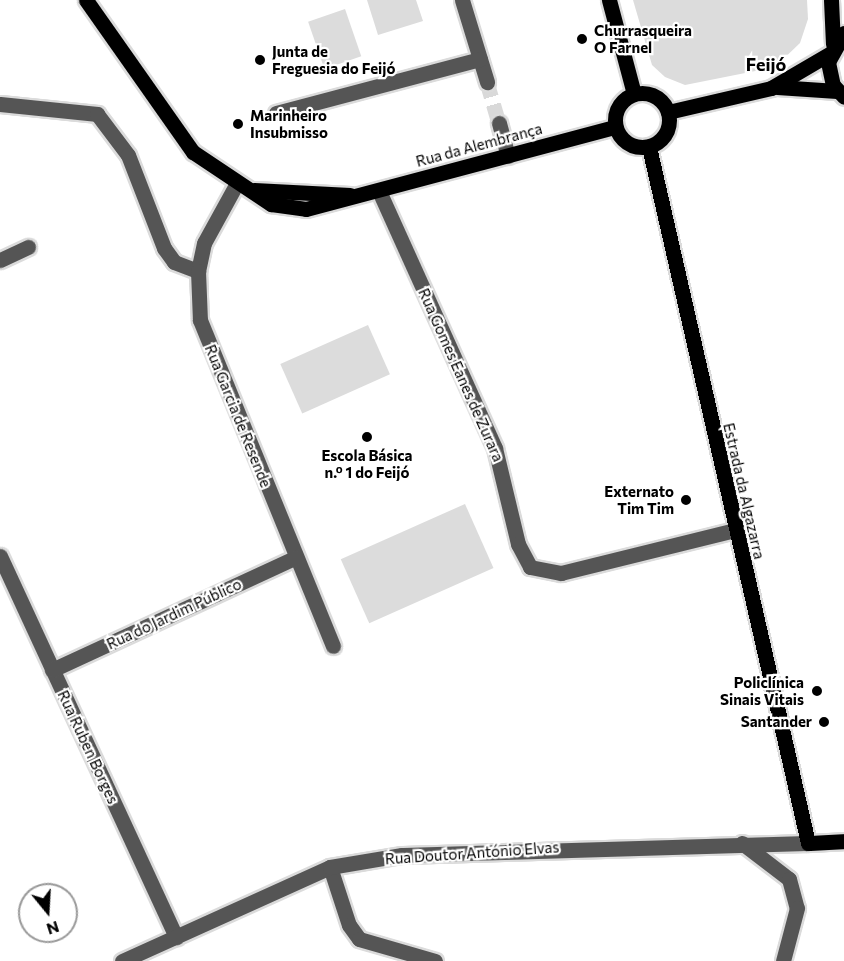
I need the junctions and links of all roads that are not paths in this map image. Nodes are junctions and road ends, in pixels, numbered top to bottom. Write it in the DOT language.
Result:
graph roads {
  1 [pos="86,0"];
  2 [pos="462,0"];
  3 [pos="609,0"];
  4 [pos="831,0"];
  5 [pos="844,33"];
  6 [pos="830,50"];
  7 [pos="480,59"];
  8 [pos="487,82"];
  9 [pos="771,88"];
  10 [pos="634,94"];
  11 [pos="842,96"];
  12 [pos="0,104"];
  13 [pos="668,112"];
  14 [pos="276,114"];
  15 [pos="499,123"];
  16 [pos="615,127"];
  17 [pos="649,147"];
  18 [pos="508,156"];
  19 [pos="237,183"];
  20 [pos="379,191"];
  21 [pos="28,247"];
  22 [pos="0,260"];
  23 [pos="198,271"];
  24 [pos="735,530"];
  25 [pos="0,556"];
  26 [pos="296,557"];
  27 [pos="333,646"];
  28 [pos="52,670"];
  29 [pos="844,841"];
  30 [pos="742,843"];
  31 [pos="808,843"];
  32 [pos="330,867"];
  33 [pos="176,937"];
  34 [pos="376,955"];
  35 [pos="122,961"];
  36 [pos="435,961"];
  37 [pos="783,961"];
  1 -- 19 [label="main road, Rua da Alembrança"];
  2 -- 7 [label="street"];
  3 -- 10 [label="main road"];
  4 -- 6 [label="main road"];
  5 -- 6 [label="main road"];
  6 -- 9 [label="main road"];
  6 -- 11 [label="main road"];
  7 -- 8 [label="street"];
  7 -- 14 [label="street"];
  9 -- 11 [label="main road"];
  9 -- 13 [label="main road"];
  10 -- 13 [label="main road"];
  10 -- 16 [label="main road"];
  12 -- 23 [label="street"];
  13 -- 17 [label="main road"];
  15 -- 18 [label="street"];
  16 -- 17 [label="main road"];
  16 -- 18 [label="main road, Rua da Alembrança"];
  17 -- 24 [label="main road, Estrada da Algazarra"];
  18 -- 20 [label="main road, Rua da Alembrança"];
  19 -- 20 [label="main road, Rua da Alembrança"];
  19 -- 23 [label="street, Rua Garcia de Resende"];
  20 -- 24 [label="street, Rua Gomes Eanes de Zurara"];
  21 -- 22 [label="street"];
  23 -- 26 [label="street, Rua Garcia de Resende"];
  24 -- 31 [label="main road, Estrada da Algazarra"];
  25 -- 28 [label="street, Rua Ruben Borges"];
  26 -- 27 [label="street, Rua Garcia de Resende"];
  26 -- 28 [label="street, Rua do Jardim Público"];
  28 -- 33 [label="street, Rua Ruben Borges"];
  29 -- 31 [label="main road"];
  30 -- 31 [label="street, Rua Doutor António Elvas"];
  30 -- 32 [label="street, Rua Doutor António Elvas"];
  30 -- 37 [label="street"];
  32 -- 33 [label="street, Rua Doutor António Elvas"];
  32 -- 34 [label="street"];
  33 -- 35 [label="street, Rua Doutor António Elvas"];
  34 -- 36 [label="street"];
}
